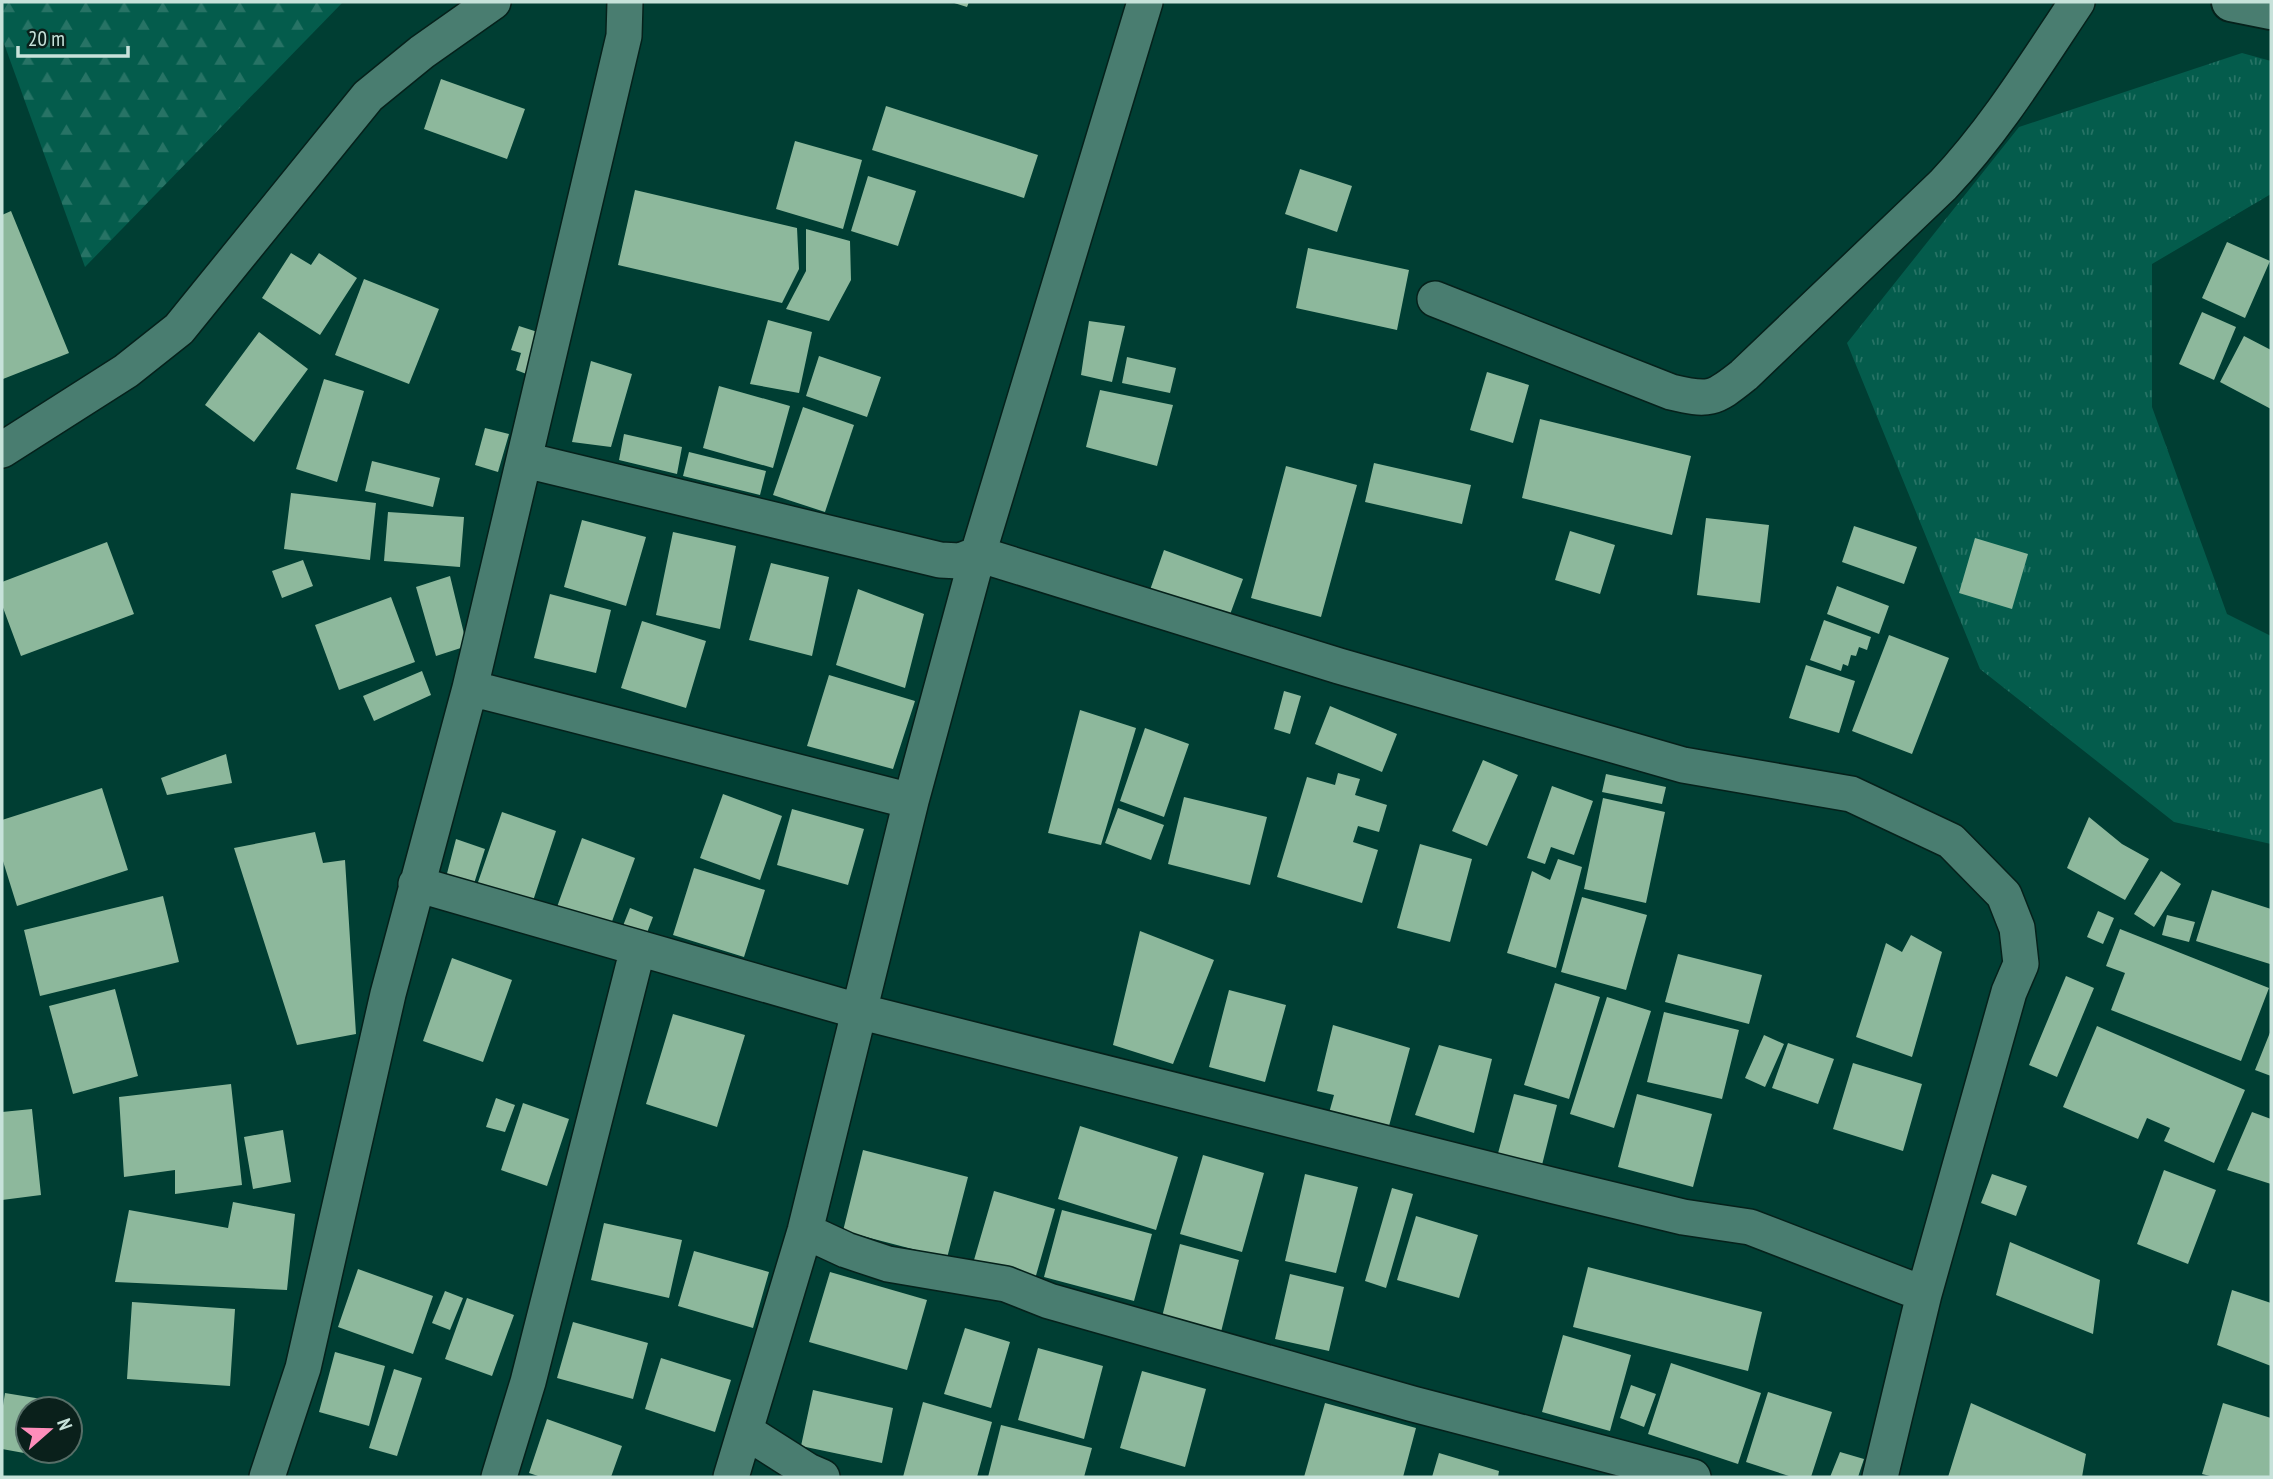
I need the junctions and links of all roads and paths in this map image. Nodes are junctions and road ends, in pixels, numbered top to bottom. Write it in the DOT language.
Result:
graph roads {
  1 [pos="493,2"];
  2 [pos="625,2"];
  3 [pos="1145,2"];
  4 [pos="2077,2"];
  5 [pos="2231,2"];
  6 [pos="2271,10"];
  7 [pos="1435,299"];
  8 [pos="2,450"];
  9 [pos="526,460"];
  10 [pos="978,554"];
  11 [pos="470,688"];
  12 [pos="911,801"];
  13 [pos="416,884"];
  14 [pos="638,948"];
  15 [pos="858,1011"];
  16 [pos="805,1231"];
  17 [pos="1924,1294"];
  18 [pos="745,1431"];
  19 [pos="267,1477"];
  20 [pos="499,1477"];
  21 [pos="731,1477"];
  22 [pos="822,1477"];
  23 [pos="1693,1477"];
  24 [pos="1880,1477"];
  1 -- 8 [label="street"];
  2 -- 9 [label="street"];
  3 -- 10 [label="street"];
  4 -- 7 [label="street"];
  5 -- 6 [label="street"];
  9 -- 10 [label="street"];
  9 -- 11 [label="street"];
  10 -- 12 [label="street"];
  10 -- 17 [label="street"];
  11 -- 12 [label="street"];
  11 -- 13 [label="street"];
  12 -- 15 [label="street"];
  13 -- 14 [label="street"];
  13 -- 19 [label="street"];
  14 -- 15 [label="street"];
  14 -- 20 [label="street"];
  15 -- 16 [label="street"];
  15 -- 17 [label="street"];
  16 -- 18 [label="street"];
  16 -- 23 [label="street"];
  17 -- 24 [label="street"];
  18 -- 21 [label="street"];
  18 -- 22 [label="street"];
}
